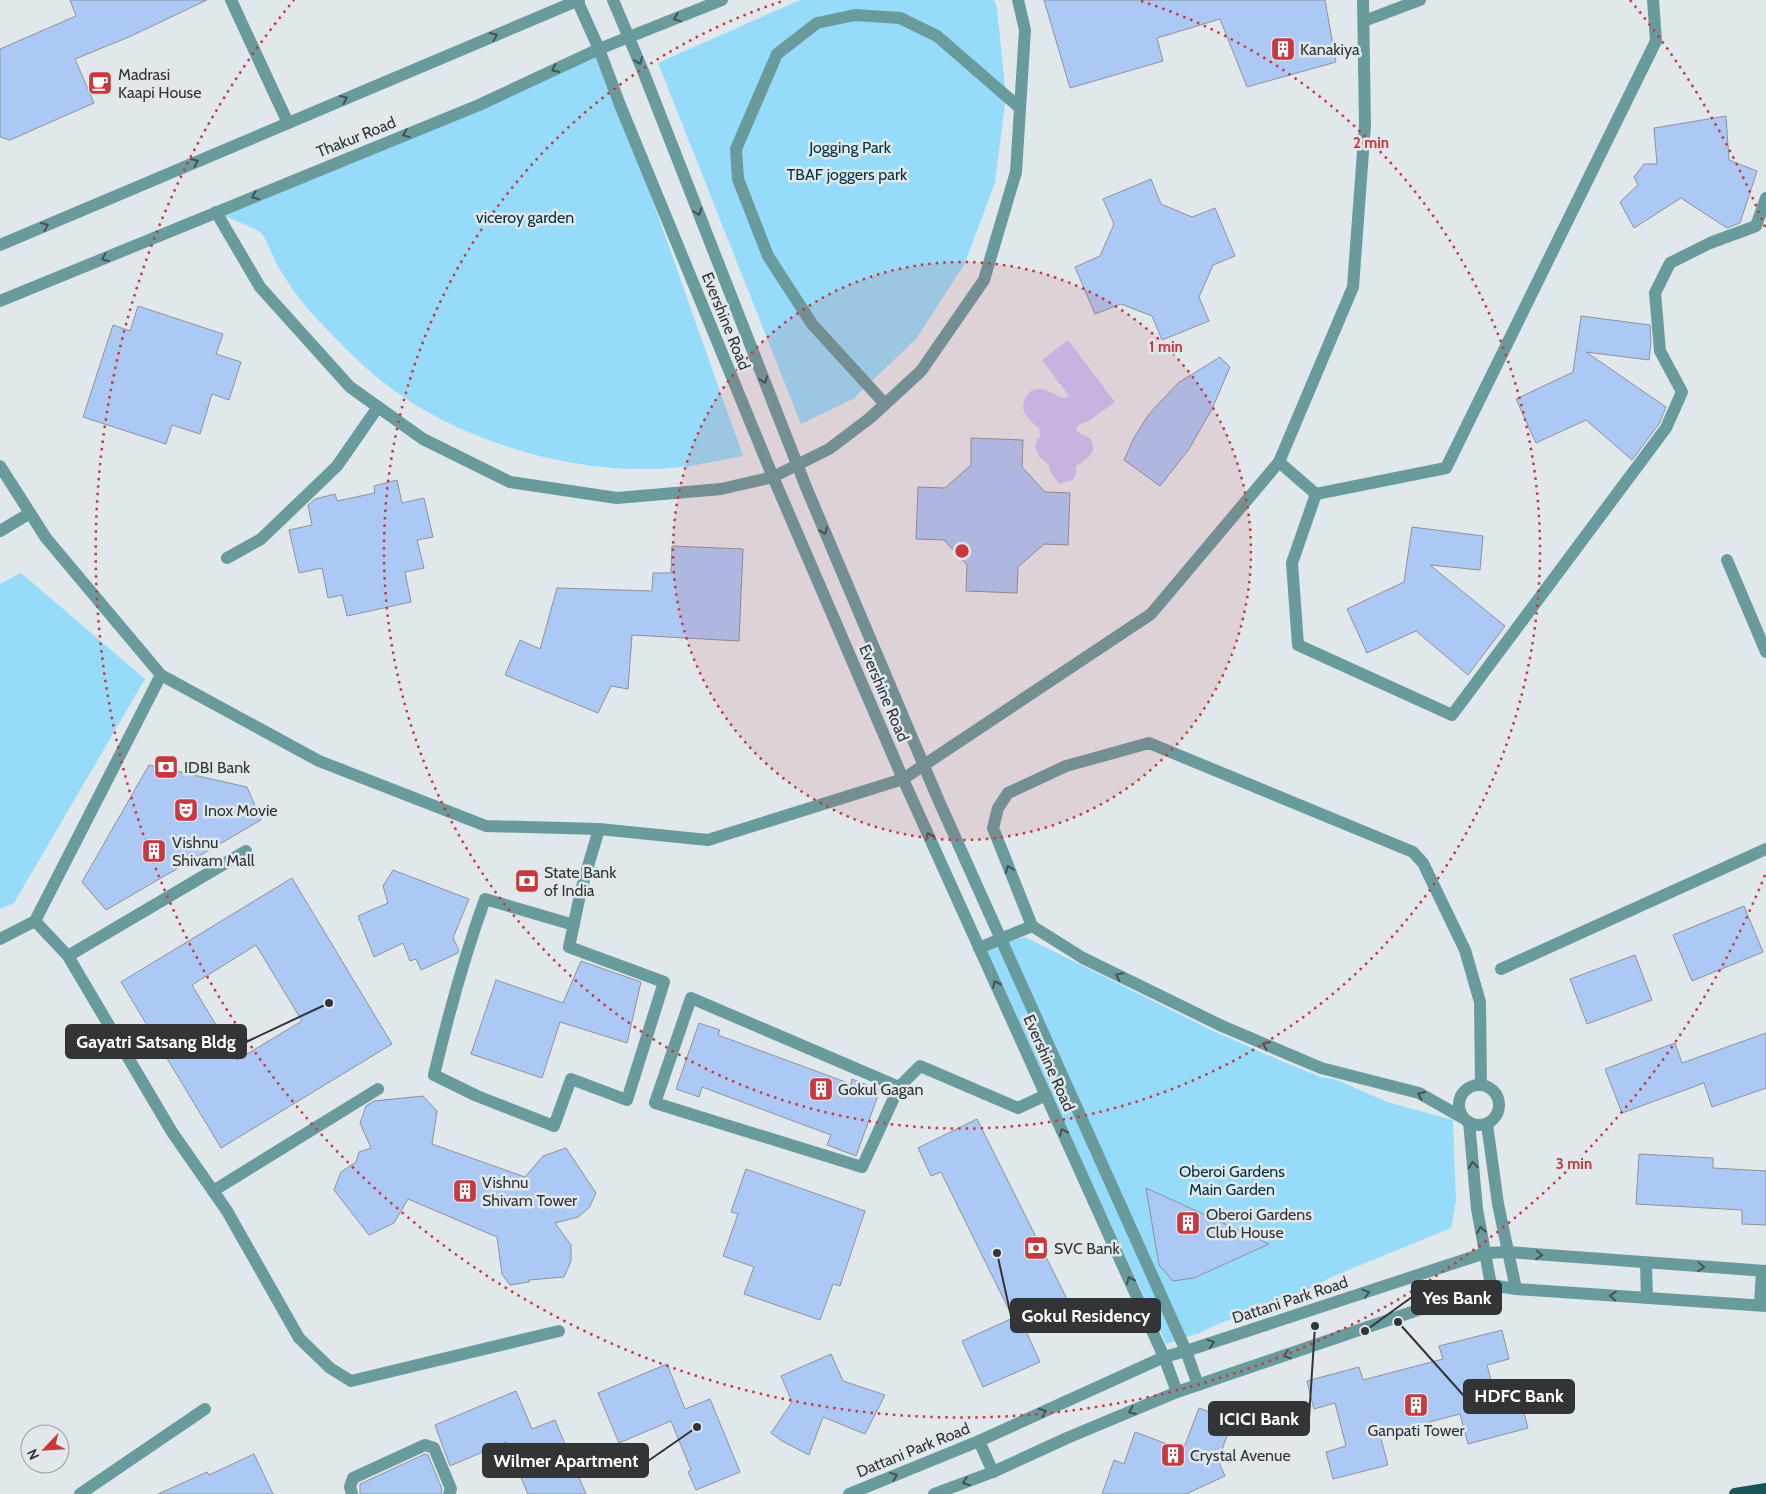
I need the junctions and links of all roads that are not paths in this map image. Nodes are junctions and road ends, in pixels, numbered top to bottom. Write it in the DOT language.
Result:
graph roads {
  1 [pos="231,0"];
  2 [pos="578,0"];
  3 [pos="613,0"];
  4 [pos="722,0"];
  5 [pos="1018,0"];
  6 [pos="1363,0"];
  7 [pos="1420,0"];
  8 [pos="1653,0"];
  9 [pos="1364,21"];
  10 [pos="629,37"];
  11 [pos="599,49"];
  12 [pos="1020,108"];
  13 [pos="288,123"];
  14 [pos="1766,198"];
  15 [pos="216,212"];
  16 [pos="0,245"];
  17 [pos="0,301"];
  18 [pos="885,404"];
  19 [pos="378,407"];
  20 [pos="1279,462"];
  21 [pos="797,465"];
  22 [pos="0,466"];
  23 [pos="772,477"];
  24 [pos="1316,494"];
  25 [pos="30,513"];
  26 [pos="0,531"];
  27 [pos="227,558"];
  28 [pos="1727,560"];
  29 [pos="1766,652"];
  30 [pos="162,675"];
  31 [pos="924,766"];
  32 [pos="903,779"];
  33 [pos="598,829"];
  34 [pos="1766,849"];
  35 [pos="246,851"];
  36 [pos="36,921"];
  37 [pos="574,925"];
  38 [pos="1032,926"];
  39 [pos="1000,938"];
  40 [pos="0,939"];
  41 [pos="979,948"];
  42 [pos="68,956"];
  43 [pos="1501,969"];
  44 [pos="1482,1085"];
  45 [pos="899,1087"];
  46 [pos="378,1088"];
  47 [pos="1046,1095"];
  48 [pos="1466,1120"];
  49 [pos="1487,1124"];
  50 [pos="213,1191"];
  51 [pos="1508,1252"];
  52 [pos="1485,1254"];
  53 [pos="1646,1263"];
  54 [pos="1764,1271"];
  55 [pos="1491,1285"];
  56 [pos="1516,1289"];
  57 [pos="1647,1298"];
  58 [pos="1763,1306"];
  59 [pos="560,1331"];
  60 [pos="1186,1351"];
  61 [pos="1164,1357"];
  62 [pos="1198,1385"];
  63 [pos="1176,1392"];
  64 [pos="205,1409"];
  65 [pos="979,1441"];
  66 [pos="993,1472"];
  67 [pos="1766,1490"];
  68 [pos="80,1494"];
  69 [pos="352,1494"];
  70 [pos="449,1494"];
  71 [pos="849,1494"];
  72 [pos="934,1494"];
  73 [pos="1734,1494"];
  1 -- 13 [label="street"];
  2 -- 11 [label="street, Evershine Road"];
  13 -- 2 [label="street, one-way"];
  3 -- 10 [label="street, Evershine Road"];
  4 -- 10 [label="street, Thakur Road, one-way"];
  5 -- 12 [label="street"];
  6 -- 9 [label="street"];
  7 -- 9 [label="street"];
  8 -- 24 [label="street"];
  9 -- 20 [label="street"];
  10 -- 11 [label="street, Thakur Road"];
  10 -- 21 [label="street, Evershine Road, one-way"];
  11 -- 15 [label="street, Thakur Road, one-way"];
  11 -- 23 [label="street, Evershine Road"];
  12 -- 18 [label="street"];
  12 -- 18 [label="street"];
  16 -- 13 [label="street, one-way"];
  14 -- 24 [label="street"];
  15 -- 17 [label="street, Thakur Road, one-way"];
  15 -- 19 [label="street"];
  18 -- 21 [label="street"];
  19 -- 23 [label="street"];
  19 -- 27 [label="street"];
  20 -- 24 [label="street"];
  20 -- 31 [label="street"];
  21 -- 23 [label="street"];
  21 -- 31 [label="street, Evershine Road, one-way"];
  22 -- 25 [label="street"];
  23 -- 32 [label="street, Evershine Road"];
  25 -- 26 [label="street"];
  25 -- 30 [label="street"];
  28 -- 29 [label="street"];
  30 -- 33 [label="street"];
  30 -- 36 [label="street"];
  31 -- 32 [label="street"];
  31 -- 39 [label="street, Evershine Road"];
  32 -- 33 [label="street"];
  41 -- 32 [label="street, Evershine Road, one-way"];
  33 -- 37 [label="street"];
  34 -- 43 [label="street"];
  35 -- 42 [label="street"];
  36 -- 40 [label="street"];
  36 -- 42 [label="street"];
  37 -- 37 [label="street"];
  38 -- 39 [label="street"];
  38 -- 44 [label="street, one-way"];
  48 -- 38 [label="street, one-way"];
  39 -- 41 [label="street"];
  39 -- 60 [label="street, Evershine Road"];
  47 -- 41 [label="street, Evershine Road, one-way"];
  42 -- 50 [label="street"];
  44 -- 48 [label="street"];
  44 -- 49 [label="street"];
  45 -- 45 [label="street"];
  45 -- 47 [label="street"];
  46 -- 50 [label="street"];
  61 -- 47 [label="street, Evershine Road, one-way"];
  48 -- 49 [label="street"];
  52 -- 48 [label="street, one-way"];
  49 -- 51 [label="street"];
  50 -- 59 [label="street"];
  51 -- 52 [label="street, Dattani Park Road"];
  51 -- 53 [label="street, Dattani Park Road, one-way"];
  51 -- 56 [label="street"];
  52 -- 55 [label="street"];
  60 -- 52 [label="street, Dattani Park Road, one-way"];
  53 -- 54 [label="street, Dattani Park Road, one-way"];
  53 -- 57 [label="street"];
  54 -- 58 [label="street"];
  55 -- 56 [label="street"];
  55 -- 62 [label="street, one-way"];
  57 -- 56 [label="street, one-way"];
  57 -- 58 [label="street"];
  60 -- 61 [label="street, Dattani Park Road"];
  60 -- 62 [label="street, Evershine Road"];
  61 -- 63 [label="street, Evershine Road"];
  65 -- 61 [label="street, Dattani Park Road, one-way"];
  62 -- 63 [label="street"];
  63 -- 66 [label="street, one-way"];
  64 -- 68 [label="street"];
  65 -- 66 [label="street"];
  71 -- 65 [label="street, Dattani Park Road, one-way"];
  66 -- 72 [label="street, one-way"];
  67 -- 73 [label="main road"];
  69 -- 70 [label="street"];
}
